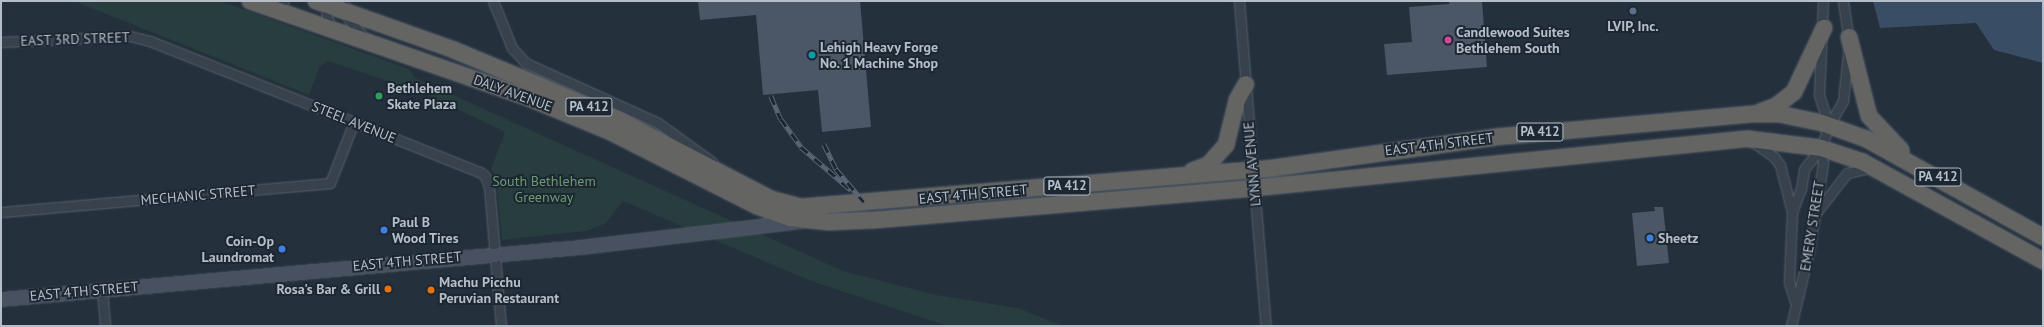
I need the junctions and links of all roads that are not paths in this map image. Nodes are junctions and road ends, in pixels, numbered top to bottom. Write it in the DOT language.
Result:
graph roads {
  1 [pos="284,1"];
  2 [pos="493,1"];
  3 [pos="1239,1"];
  4 [pos="1823,1"];
  5 [pos="1843,1"];
  6 [pos="323,2"];
  7 [pos="255,3"];
  8 [pos="344,6"];
  9 [pos="1824,28"];
  10 [pos="336,33"];
  11 [pos="1849,36"];
  12 [pos="150,41"];
  13 [pos="1,42"];
  14 [pos="374,45"];
  15 [pos="1246,84"];
  16 [pos="1755,114"];
  17 [pos="354,122"];
  18 [pos="1829,125"];
  19 [pos="1746,139"];
  20 [pos="1821,148"];
  21 [pos="1877,168"];
  22 [pos="1924,169"];
  23 [pos="1252,170"];
  24 [pos="1175,177"];
  25 [pos="739,182"];
  26 [pos="1254,188"];
  27 [pos="826,207"];
  28 [pos="1,212"];
  29 [pos="1792,212"];
  30 [pos="1815,214"];
  31 [pos="812,220"];
  32 [pos="2043,237"];
  33 [pos="495,253"];
  34 [pos="2043,261"];
  35 [pos="102,290"];
  36 [pos="1,299"];
  37 [pos="1795,302"];
  38 [pos="105,326"];
  39 [pos="501,326"];
  40 [pos="1266,326"];
  41 [pos="1791,326"];
  1 -- 7 [label="street"];
  2 -- 25 [label="street"];
  3 -- 15 [label="street, LYNN AVENUE"];
  4 -- 9 [label="street"];
  5 -- 11 [label="street, EMERY STREET"];
  6 -- 8 [label="highway, DALY AVENUE / PA 412"];
  6 -- 10 [label="street"];
  7 -- 10 [label="highway, DALY AVENUE / PA 412"];
  8 -- 14 [label="street"];
  8 -- 25 [label="highway, DALY AVENUE / PA 412"];
  9 -- 16 [label="highway"];
  9 -- 18 [label="street"];
  10 -- 14 [label="highway, DALY AVENUE / PA 412"];
  11 -- 18 [label="street, EMERY STREET"];
  11 -- 22 [label="highway"];
  12 -- 13 [label="street, EAST 3RD STREET"];
  12 -- 17 [label="street, STEEL AVENUE"];
  14 -- 31 [label="highway, DALY AVENUE / PA 412"];
  15 -- 23 [label="street, LYNN AVENUE"];
  15 -- 24 [label="highway"];
  16 -- 18 [label="highway, EAST 4TH STREET / PA 412"];
  16 -- 23 [label="highway, EAST 4TH STREET / PA 412"];
  17 -- 28 [label="street, MECHANIC STREET"];
  17 -- 33 [label="street, STEEL AVENUE"];
  18 -- 20 [label="street, EMERY STREET"];
  18 -- 22 [label="highway, EAST 4TH STREET / PA 412"];
  19 -- 20 [label="highway, EAST 4TH STREET / PA 412"];
  19 -- 26 [label="highway, EAST 4TH STREET / PA 412"];
  19 -- 29 [label="street"];
  20 -- 21 [label="highway, EAST 4TH STREET / PA 412"];
  20 -- 29 [label="street, EMERY STREET"];
  20 -- 30 [label="street, EMERY STREET"];
  21 -- 30 [label="street"];
  21 -- 34 [label="highway, EAST 4TH STREET / PA 412"];
  22 -- 32 [label="highway, EAST 4TH STREET / PA 412"];
  23 -- 24 [label="highway, EAST 4TH STREET / PA 412"];
  23 -- 26 [label="street, LYNN AVENUE"];
  24 -- 27 [label="highway, EAST 4TH STREET / PA 412"];
  25 -- 27 [label="highway, DALY AVENUE / PA 412"];
  26 -- 31 [label="highway, EAST 4TH STREET / PA 412"];
  26 -- 40 [label="street, LYNN AVENUE"];
  27 -- 31 [label="main road"];
  29 -- 37 [label="street, EMERY STREET"];
  30 -- 37 [label="street, EMERY STREET"];
  31 -- 33 [label="main road, EAST 4TH STREET"];
  33 -- 35 [label="main road, EAST 4TH STREET"];
  33 -- 39 [label="street"];
  35 -- 36 [label="main road, EAST 4TH STREET"];
  35 -- 38 [label="street"];
  37 -- 41 [label="street, EMERY STREET"];
}
